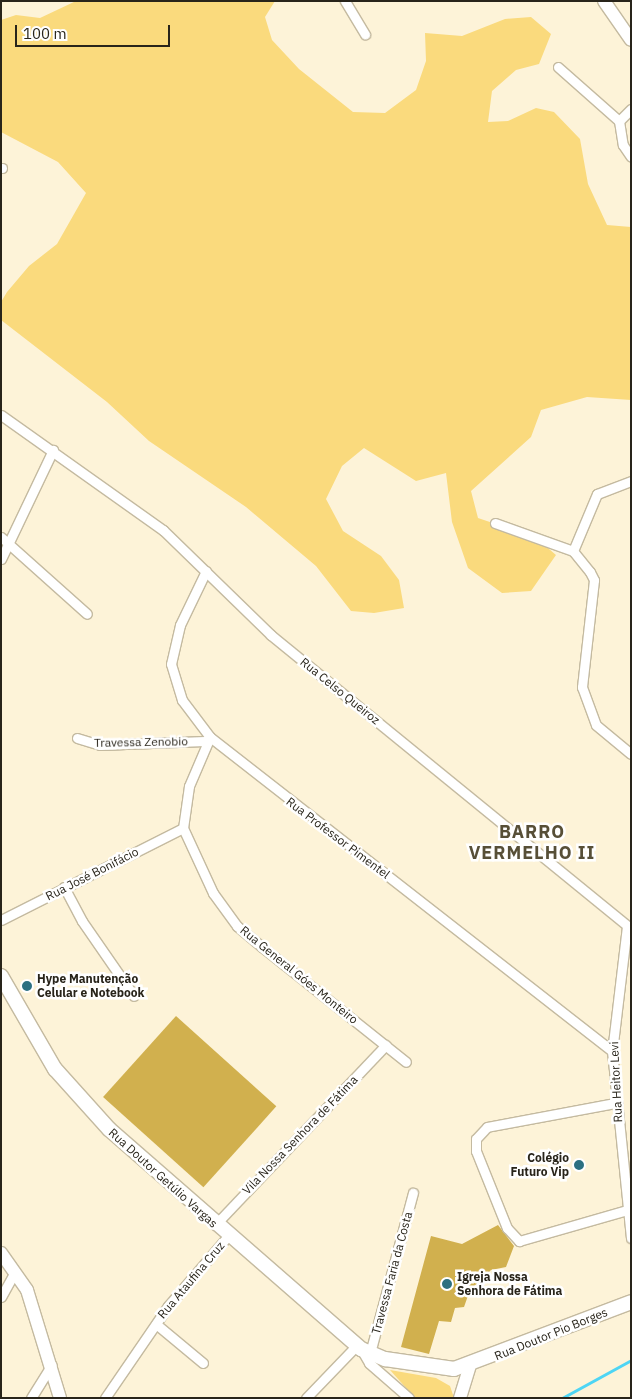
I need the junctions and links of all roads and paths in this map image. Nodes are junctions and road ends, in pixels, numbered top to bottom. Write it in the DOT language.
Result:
graph roads {
  1 [pos="345,1"];
  2 [pos="604,1"];
  3 [pos="365,34"];
  4 [pos="631,40"];
  5 [pos="558,67"];
  6 [pos="631,109"];
  7 [pos="620,121"];
  8 [pos="631,158"];
  9 [pos="2,415"];
  10 [pos="53,450"];
  11 [pos="631,481"];
  12 [pos="495,523"];
  13 [pos="1,537"];
  14 [pos="10,544"];
  15 [pos="573,552"];
  16 [pos="1,559"];
  17 [pos="206,571"];
  18 [pos="87,614"];
  19 [pos="77,738"];
  20 [pos="208,739"];
  21 [pos="631,754"];
  22 [pos="182,828"];
  23 [pos="64,887"];
  24 [pos="1,920"];
  25 [pos="629,928"];
  26 [pos="1,976"];
  27 [pos="134,996"];
  28 [pos="386,1045"];
  29 [pos="612,1051"];
  30 [pos="406,1062"];
  31 [pos="614,1103"];
  32 [pos="413,1193"];
  33 [pos="627,1210"];
  34 [pos="215,1225"];
  35 [pos="228,1236"];
  36 [pos="631,1238"];
  37 [pos="1,1253"];
  38 [pos="15,1272"];
  39 [pos="1,1298"];
  40 [pos="631,1302"];
  41 [pos="156,1324"];
  42 [pos="363,1350"];
  43 [pos="203,1363"];
  44 [pos="52,1365"];
  45 [pos="470,1366"];
  46 [pos="31,1398"];
  47 [pos="60,1398"];
  48 [pos="105,1398"];
  49 [pos="306,1398"];
  50 [pos="409,1398"];
  51 [pos="460,1398"];
  1 -- 3 [label="street"];
  2 -- 4 [label="main road"];
  5 -- 7 [label="street"];
  6 -- 7 [label="street"];
  7 -- 8 [label="street"];
  9 -- 10 [label="street, Rua Celso Queiroz"];
  10 -- 14 [label="street"];
  10 -- 17 [label="street, Rua Celso Queiroz"];
  11 -- 15 [label="street"];
  12 -- 15 [label="street"];
  13 -- 14 [label="street"];
  14 -- 16 [label="street"];
  14 -- 18 [label="street"];
  15 -- 21 [label="street"];
  17 -- 20 [label="street, Rua Professor Pimentel"];
  17 -- 25 [label="street, Rua Celso Queiroz"];
  19 -- 20 [label="street, Travessa Zenobio"];
  20 -- 22 [label="street"];
  20 -- 29 [label="street, Rua Professor Pimentel"];
  22 -- 23 [label="street, Rua José Bonifácio"];
  22 -- 28 [label="street, Rua General Góes Monteiro"];
  23 -- 24 [label="street, Rua José Bonifácio"];
  23 -- 27 [label="street"];
  25 -- 29 [label="street, Rua Heitor Levi"];
  26 -- 34 [label="main road, Rua Doutor Getúlio Vargas"];
  28 -- 30 [label="street, Rua General Góes Monteiro"];
  28 -- 34 [label="street, Vila Nossa Senhora de Fátima"];
  29 -- 31 [label="street, Rua Heitor Levi"];
  31 -- 33 [label="street, Rua Heitor Levi"];
  31 -- 33 [label="street"];
  32 -- 42 [label="street, Travessa Faria da Costa"];
  33 -- 36 [label="street, Rua Heitor Levi"];
  34 -- 35 [label="main road, Rua Doutor Getúlio Vargas"];
  35 -- 41 [label="street, Rua Ataufina Cruz"];
  35 -- 42 [label="main road, Rua Doutor Getúlio Vargas"];
  37 -- 38 [label="main road"];
  38 -- 39 [label="street"];
  38 -- 44 [label="main road"];
  40 -- 45 [label="main road, Rua Doutor Pio Borges"];
  41 -- 43 [label="street, Rua Ataufina Cruz"];
  41 -- 48 [label="street, Rua Ataufina Cruz"];
  42 -- 45 [label="main road, Rua Doutor Getúlio Vargas"];
  42 -- 49 [label="street"];
  42 -- 50 [label="street, Rua Doutor Getúlio Vargas"];
  44 -- 46 [label="street"];
  44 -- 47 [label="main road"];
  45 -- 51 [label="main road"];
}
